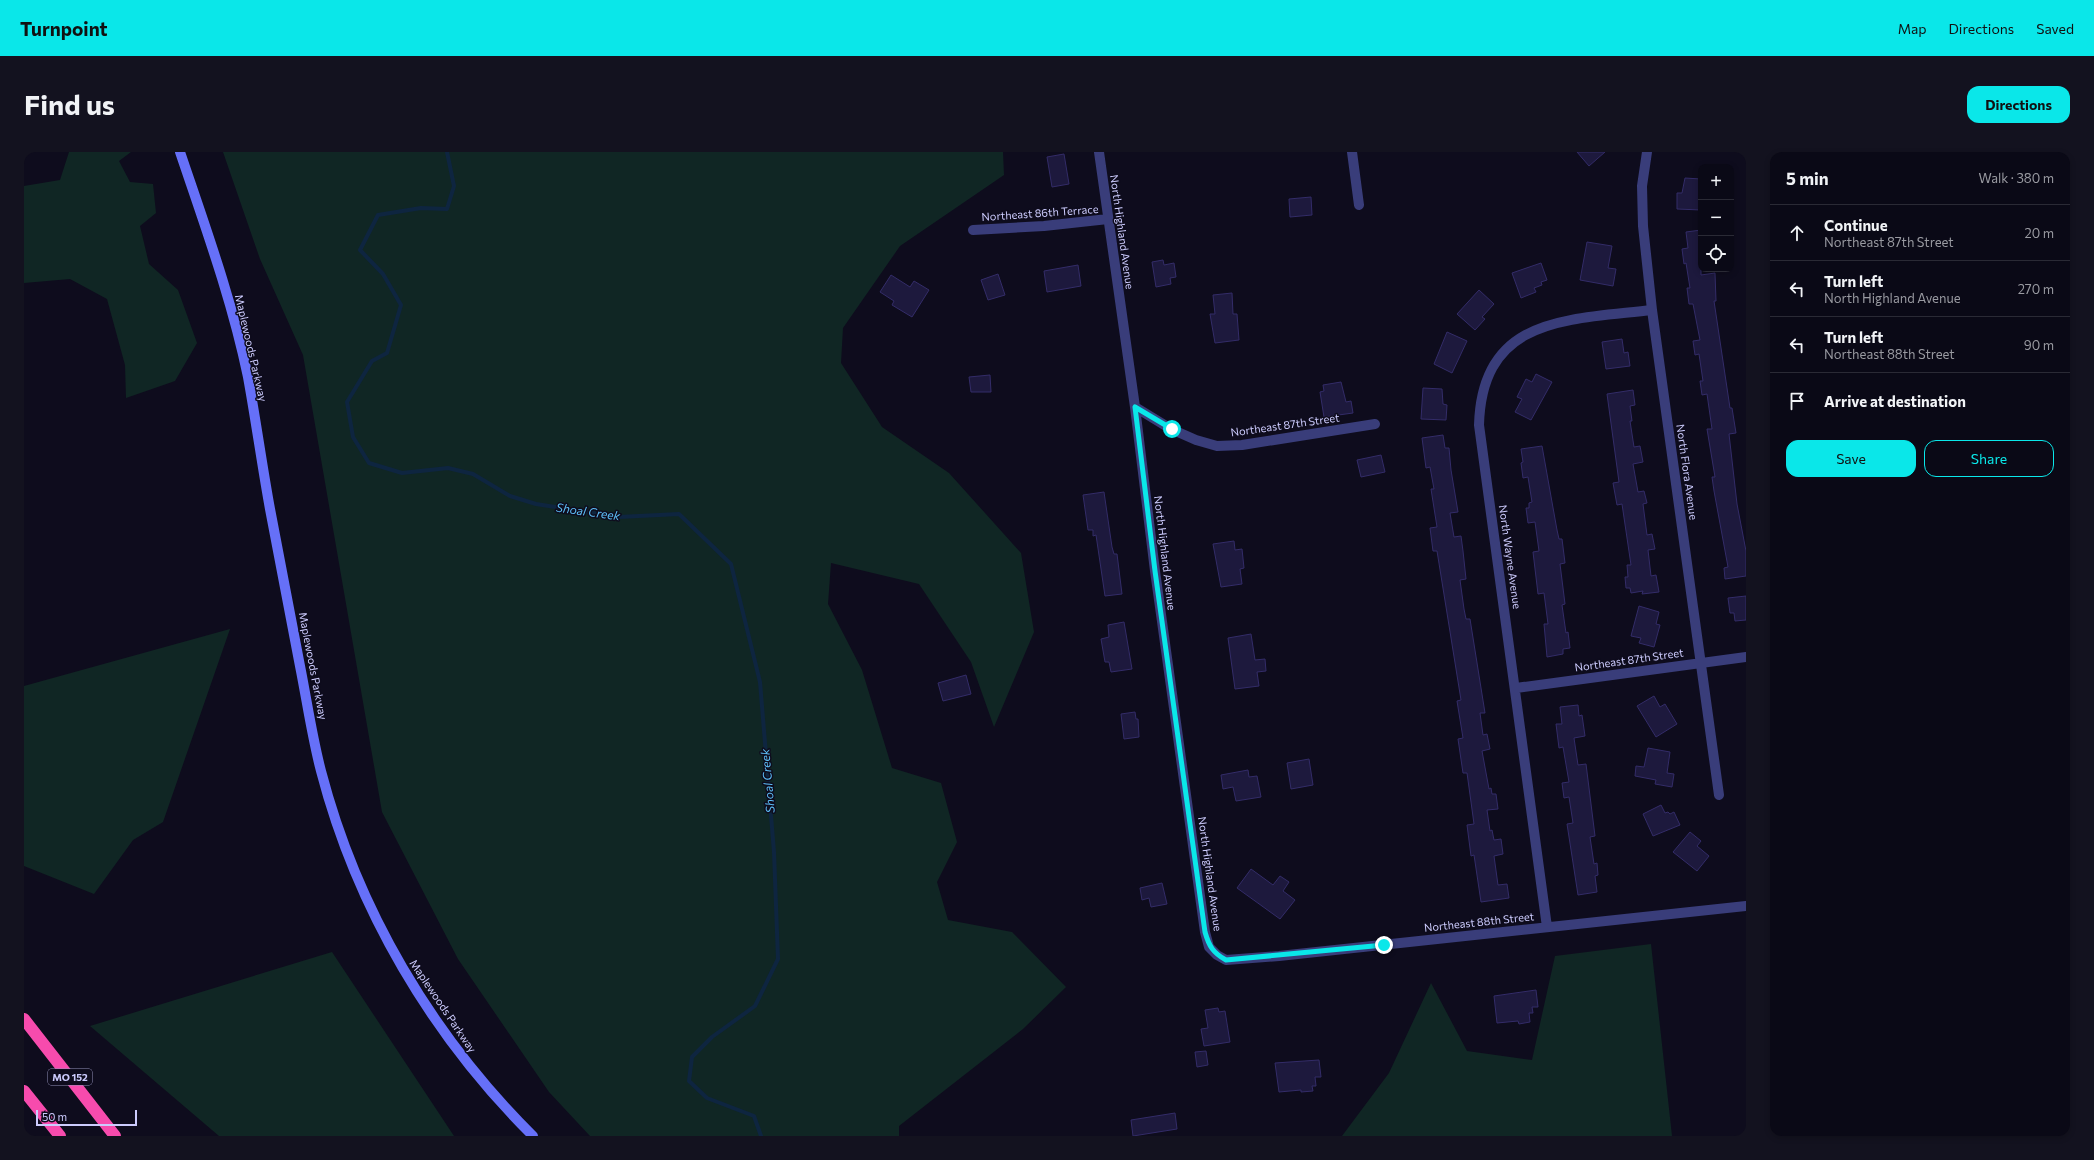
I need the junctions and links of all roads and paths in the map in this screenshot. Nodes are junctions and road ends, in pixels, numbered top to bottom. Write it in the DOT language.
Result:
graph roads {
  1 [pos="180,152"];
  2 [pos="1099,152"];
  3 [pos="1352,152"];
  4 [pos="1647,152"];
  5 [pos="1359,205"];
  6 [pos="1108,219"];
  7 [pos="973,230"];
  8 [pos="1652,310"];
  9 [pos="1135,407"];
  10 [pos="1375,424"];
  11 [pos="1746,656"];
  12 [pos="1701,662"];
  13 [pos="1516,688"];
  14 [pos="1719,794"];
  15 [pos="1746,906"];
  16 [pos="1547,927"];
  17 [pos="1216,955"];
  18 [pos="24,1019"];
  19 [pos="24,1091"];
  20 [pos="60,1136"];
  21 [pos="115,1136"];
  22 [pos="533,1136"];
  1 -- 22 [label="main road, Maplewoods Parkway"];
  2 -- 6 [label="street, North Highland Avenue"];
  3 -- 5 [label="street"];
  4 -- 8 [label="street, North Flora Avenue"];
  6 -- 7 [label="street, Northeast 86th Terrace"];
  6 -- 9 [label="street, North Highland Avenue"];
  8 -- 12 [label="street, North Flora Avenue"];
  8 -- 13 [label="street, North Wayne Avenue"];
  9 -- 10 [label="street, Northeast 87th Street"];
  9 -- 17 [label="street, North Highland Avenue"];
  11 -- 12 [label="street, Northeast 87th Street"];
  12 -- 13 [label="street, Northeast 87th Street"];
  12 -- 14 [label="street, North Flora Avenue"];
  13 -- 16 [label="street, North Wayne Avenue"];
  15 -- 16 [label="street, Northeast 88th Street"];
  16 -- 17 [label="street, Northeast 88th Street"];
  18 -- 21 [label="highway, MO 152"];
  19 -- 20 [label="highway"];
}
